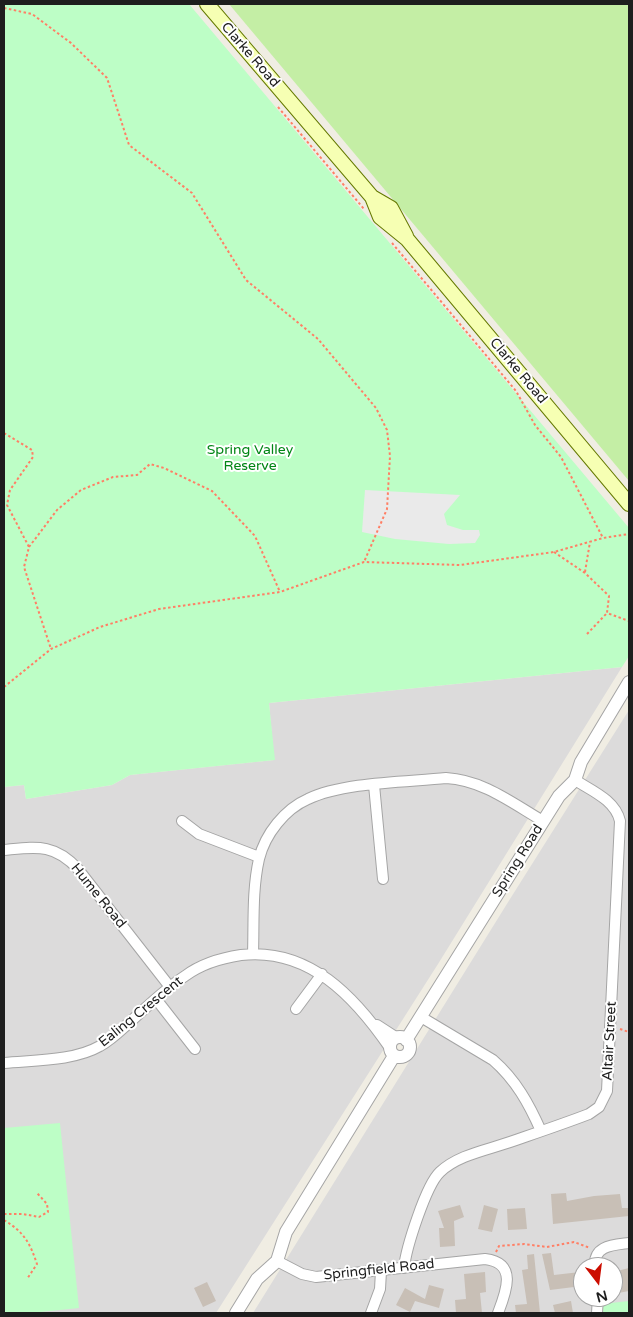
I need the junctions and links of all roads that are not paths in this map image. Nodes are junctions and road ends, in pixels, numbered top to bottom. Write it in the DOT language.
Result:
graph roads {
  1 [pos="207,4"];
  2 [pos="629,504"];
  3 [pos="629,682"];
  4 [pos="575,780"];
  5 [pos="374,785"];
  6 [pos="182,821"];
  7 [pos="543,821"];
  8 [pos="4,850"];
  9 [pos="259,858"];
  10 [pos="384,878"];
  11 [pos="253,954"];
  12 [pos="322,974"];
  13 [pos="170,986"];
  14 [pos="156,999"];
  15 [pos="296,1009"];
  16 [pos="421,1017"];
  17 [pos="397,1045"];
  18 [pos="195,1049"];
  19 [pos="4,1063"];
  20 [pos="541,1131"];
  21 [pos="629,1243"];
  22 [pos="598,1257"];
  23 [pos="277,1261"];
  24 [pos="404,1268"];
  25 [pos="381,1271"];
  26 [pos="236,1313"];
  27 [pos="372,1313"];
  28 [pos="498,1313"];
  1 -- 2 [label="main road, Clarke Road"];
  3 -- 4 [label="street, Spring Road"];
  4 -- 7 [label="street, Spring Road"];
  4 -- 20 [label="street, Altair Street"];
  5 -- 7 [label="street"];
  5 -- 9 [label="street"];
  5 -- 10 [label="street"];
  6 -- 9 [label="street"];
  7 -- 16 [label="street, Spring Road"];
  8 -- 13 [label="street, Hume Road"];
  9 -- 11 [label="street"];
  11 -- 12 [label="street, Ealing Crescent"];
  11 -- 13 [label="street, Ealing Crescent"];
  12 -- 15 [label="street"];
  12 -- 17 [label="street, Ealing Crescent"];
  13 -- 14 [label="street, Ealing Crescent"];
  14 -- 18 [label="street"];
  14 -- 19 [label="street, Ealing Crescent"];
  16 -- 17 [label="street, Spring Road"];
  16 -- 20 [label="street"];
  17 -- 23 [label="street, Spring Road"];
  20 -- 24 [label="street, Altair Street"];
  21 -- 22 [label="street"];
  23 -- 25 [label="street, Springfield Road"];
  23 -- 26 [label="street"];
  24 -- 25 [label="street, Springfield Road"];
  24 -- 28 [label="street, Springfield Road"];
  25 -- 27 [label="street"];
}
